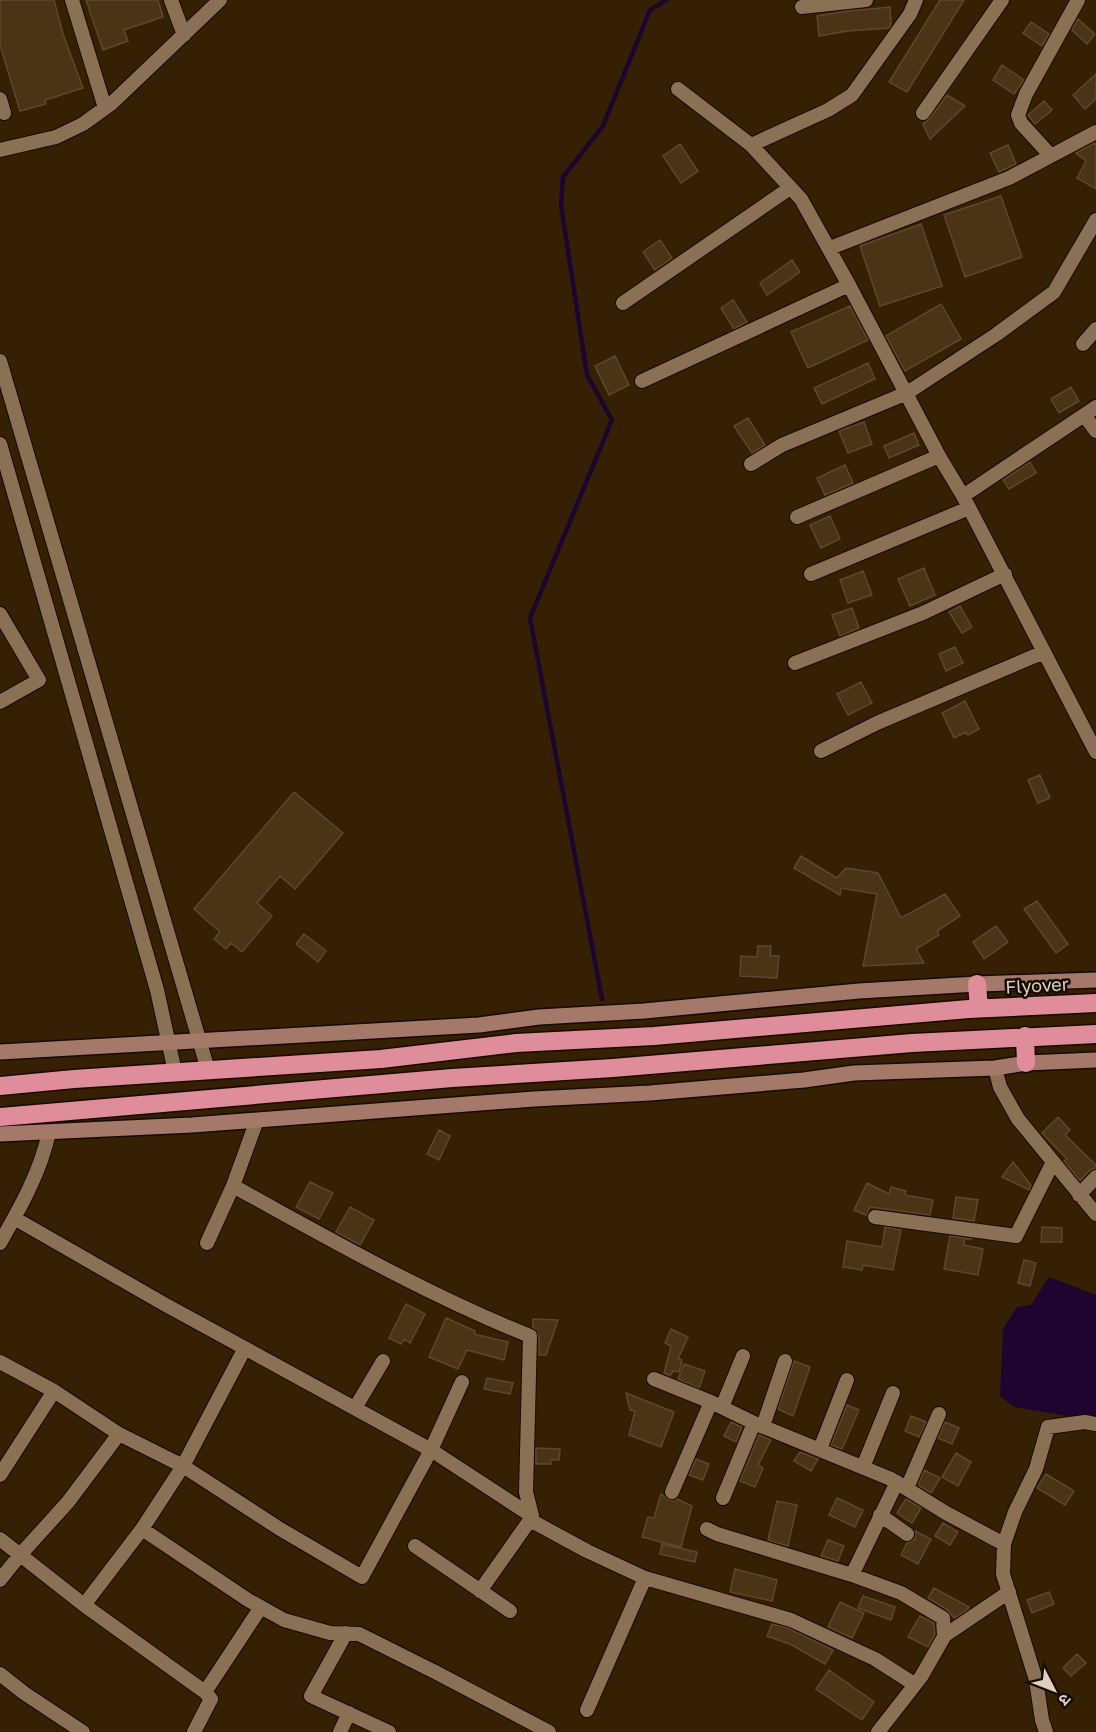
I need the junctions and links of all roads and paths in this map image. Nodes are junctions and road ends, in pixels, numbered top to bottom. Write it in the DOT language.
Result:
graph roads {
  1 [pos="72,0"];
  2 [pos="171,0"];
  3 [pos="220,0"];
  4 [pos="866,0"];
  5 [pos="915,0"];
  6 [pos="1002,0"];
  7 [pos="1078,0"];
  8 [pos="802,7"];
  9 [pos="184,35"];
  10 [pos="678,89"];
  11 [pos="105,108"];
  12 [pos="923,113"];
  13 [pos="1096,132"];
  14 [pos="751,145"];
  15 [pos="0,150"];
  16 [pos="1051,156"];
  17 [pos="790,188"];
  18 [pos="1096,220"];
  19 [pos="830,248"];
  20 [pos="849,285"];
  21 [pos="623,303"];
  22 [pos="1096,329"];
  23 [pos="1083,344"];
  24 [pos="0,361"];
  25 [pos="642,381"];
  26 [pos="907,393"];
  27 [pos="1090,411"];
  28 [pos="1096,431"];
  29 [pos="0,444"];
  30 [pos="939,456"];
  31 [pos="751,464"];
  32 [pos="966,502"];
  33 [pos="797,517"];
  34 [pos="811,574"];
  35 [pos="1005,574"];
  36 [pos="0,615"];
  37 [pos="1044,652"];
  38 [pos="795,663"];
  39 [pos="0,702"];
  40 [pos="821,751"];
  41 [pos="1096,752"];
  42 [pos="1096,980"];
  43 [pos="977,984"];
  44 [pos="1096,1003"];
  45 [pos="979,1008"];
  46 [pos="1096,1034"];
  47 [pos="1025,1036"];
  48 [pos="199,1040"];
  49 [pos="169,1044"];
  50 [pos="0,1052"];
  51 [pos="1096,1060"];
  52 [pos="1026,1063"];
  53 [pos="995,1068"];
  54 [pos="208,1070"];
  55 [pos="175,1072"];
  56 [pos="0,1086"];
  57 [pos="0,1117"];
  58 [pos="257,1120"];
  59 [pos="49,1132"];
  60 [pos="0,1134"];
  61 [pos="1053,1162"];
  62 [pos="1096,1177"];
  63 [pos="233,1186"];
  64 [pos="1079,1195"];
  65 [pos="1096,1214"];
  66 [pos="875,1217"];
  67 [pos="14,1218"];
  68 [pos="0,1243"];
  69 [pos="207,1243"];
  70 [pos="245,1348"];
  71 [pos="743,1356"];
  72 [pos="383,1361"];
  73 [pos="785,1361"];
  74 [pos="0,1362"];
  75 [pos="654,1379"];
  76 [pos="847,1380"];
  77 [pos="462,1382"];
  78 [pos="54,1391"];
  79 [pos="893,1393"];
  80 [pos="717,1405"];
  81 [pos="355,1408"];
  82 [pos="939,1414"];
  83 [pos="758,1424"];
  84 [pos="1096,1424"];
  85 [pos="119,1434"];
  86 [pos="820,1449"];
  87 [pos="431,1450"];
  88 [pos="183,1466"];
  89 [pos="863,1467"];
  90 [pos="0,1475"];
  91 [pos="902,1485"];
  92 [pos="672,1492"];
  93 [pos="723,1498"];
  94 [pos="880,1515"];
  95 [pos="531,1518"];
  96 [pos="142,1529"];
  97 [pos="707,1529"];
  98 [pos="907,1534"];
  99 [pos="0,1539"];
  100 [pos="1004,1544"];
  101 [pos="415,1546"];
  102 [pos="20,1555"];
  103 [pos="852,1575"];
  104 [pos="645,1578"];
  105 [pos="0,1580"];
  106 [pos="480,1591"];
  107 [pos="1010,1592"];
  108 [pos="84,1605"];
  109 [pos="261,1607"];
  110 [pos="510,1611"];
  111 [pos="346,1634"];
  112 [pos="945,1635"];
  113 [pos="0,1674"];
  114 [pos="914,1684"];
  115 [pos="205,1692"];
  116 [pos="587,1710"];
  117 [pos="349,1713"];
  118 [pos="82,1732"];
  119 [pos="194,1732"];
  120 [pos="340,1732"];
  121 [pos="389,1732"];
  122 [pos="549,1732"];
  123 [pos="878,1732"];
  124 [pos="1046,1732"];
  1 -- 11 [label="street"];
  2 -- 9 [label="street"];
  3 -- 9 [label="street"];
  4 -- 8 [label="street"];
  5 -- 14 [label="street"];
  6 -- 12 [label="street"];
  7 -- 16 [label="street"];
  9 -- 11 [label="street"];
  10 -- 14 [label="street"];
  11 -- 15 [label="street"];
  13 -- 16 [label="street"];
  14 -- 17 [label="street"];
  16 -- 19 [label="street"];
  17 -- 19 [label="street"];
  17 -- 21 [label="street"];
  18 -- 26 [label="street"];
  19 -- 20 [label="street"];
  20 -- 25 [label="street"];
  20 -- 26 [label="street"];
  22 -- 23 [label="street"];
  24 -- 48 [label="street"];
  26 -- 30 [label="street"];
  26 -- 31 [label="street"];
  27 -- 28 [label="street"];
  27 -- 32 [label="street"];
  29 -- 49 [label="street"];
  30 -- 32 [label="street"];
  30 -- 33 [label="street"];
  32 -- 34 [label="street"];
  32 -- 35 [label="street"];
  35 -- 37 [label="street"];
  35 -- 38 [label="street"];
  36 -- 39 [label="street"];
  37 -- 40 [label="street"];
  37 -- 41 [label="street"];
  42 -- 43 [label="street"];
  43 -- 45 [label="highway"];
  43 -- 48 [label="street"];
  44 -- 45 [label="highway, Flyover"];
  45 -- 54 [label="highway, Flyover"];
  46 -- 47 [label="highway"];
  47 -- 52 [label="highway"];
  47 -- 57 [label="highway"];
  48 -- 49 [label="street"];
  48 -- 54 [label="street"];
  49 -- 50 [label="street"];
  49 -- 55 [label="street"];
  51 -- 52 [label="street"];
  52 -- 53 [label="street"];
  53 -- 58 [label="street"];
  53 -- 61 [label="street"];
  54 -- 55 [label="highway, Flyover"];
  55 -- 56 [label="highway, Flyover"];
  58 -- 59 [label="street"];
  58 -- 63 [label="street"];
  59 -- 60 [label="street"];
  59 -- 67 [label="street"];
  61 -- 64 [label="street"];
  61 -- 66 [label="street"];
  62 -- 64 [label="street"];
  63 -- 69 [label="street"];
  63 -- 95 [label="street"];
  64 -- 65 [label="street"];
  67 -- 68 [label="street"];
  67 -- 70 [label="street"];
  70 -- 81 [label="street"];
  70 -- 88 [label="street"];
  71 -- 80 [label="street"];
  72 -- 81 [label="street"];
  73 -- 83 [label="street"];
  74 -- 78 [label="street"];
  75 -- 80 [label="street"];
  76 -- 86 [label="street"];
  77 -- 87 [label="street"];
  78 -- 85 [label="street"];
  78 -- 90 [label="street"];
  79 -- 89 [label="street"];
  80 -- 83 [label="street"];
  80 -- 92 [label="street"];
  81 -- 87 [label="street"];
  82 -- 91 [label="street"];
  83 -- 86 [label="street"];
  83 -- 93 [label="street"];
  84 -- 100 [label="street"];
  85 -- 88 [label="street"];
  85 -- 102 [label="street"];
  86 -- 89 [label="street"];
  87 -- 88 [label="street"];
  87 -- 95 [label="street"];
  88 -- 96 [label="street"];
  89 -- 91 [label="street"];
  91 -- 94 [label="street"];
  91 -- 100 [label="street"];
  94 -- 98 [label="street"];
  94 -- 103 [label="street"];
  95 -- 104 [label="street"];
  95 -- 106 [label="street"];
  96 -- 108 [label="street"];
  96 -- 109 [label="street"];
  97 -- 103 [label="street"];
  99 -- 102 [label="street"];
  100 -- 107 [label="street"];
  101 -- 106 [label="street"];
  102 -- 105 [label="street"];
  102 -- 108 [label="street"];
  103 -- 112 [label="street"];
  104 -- 114 [label="street"];
  104 -- 116 [label="street"];
  106 -- 110 [label="street"];
  107 -- 112 [label="street"];
  107 -- 124 [label="street"];
  108 -- 115 [label="street"];
  109 -- 111 [label="street"];
  109 -- 115 [label="street"];
  111 -- 117 [label="street"];
  111 -- 122 [label="street"];
  112 -- 114 [label="street"];
  113 -- 118 [label="street"];
  114 -- 123 [label="street"];
  115 -- 119 [label="street"];
  117 -- 120 [label="street"];
  117 -- 121 [label="street"];
}
